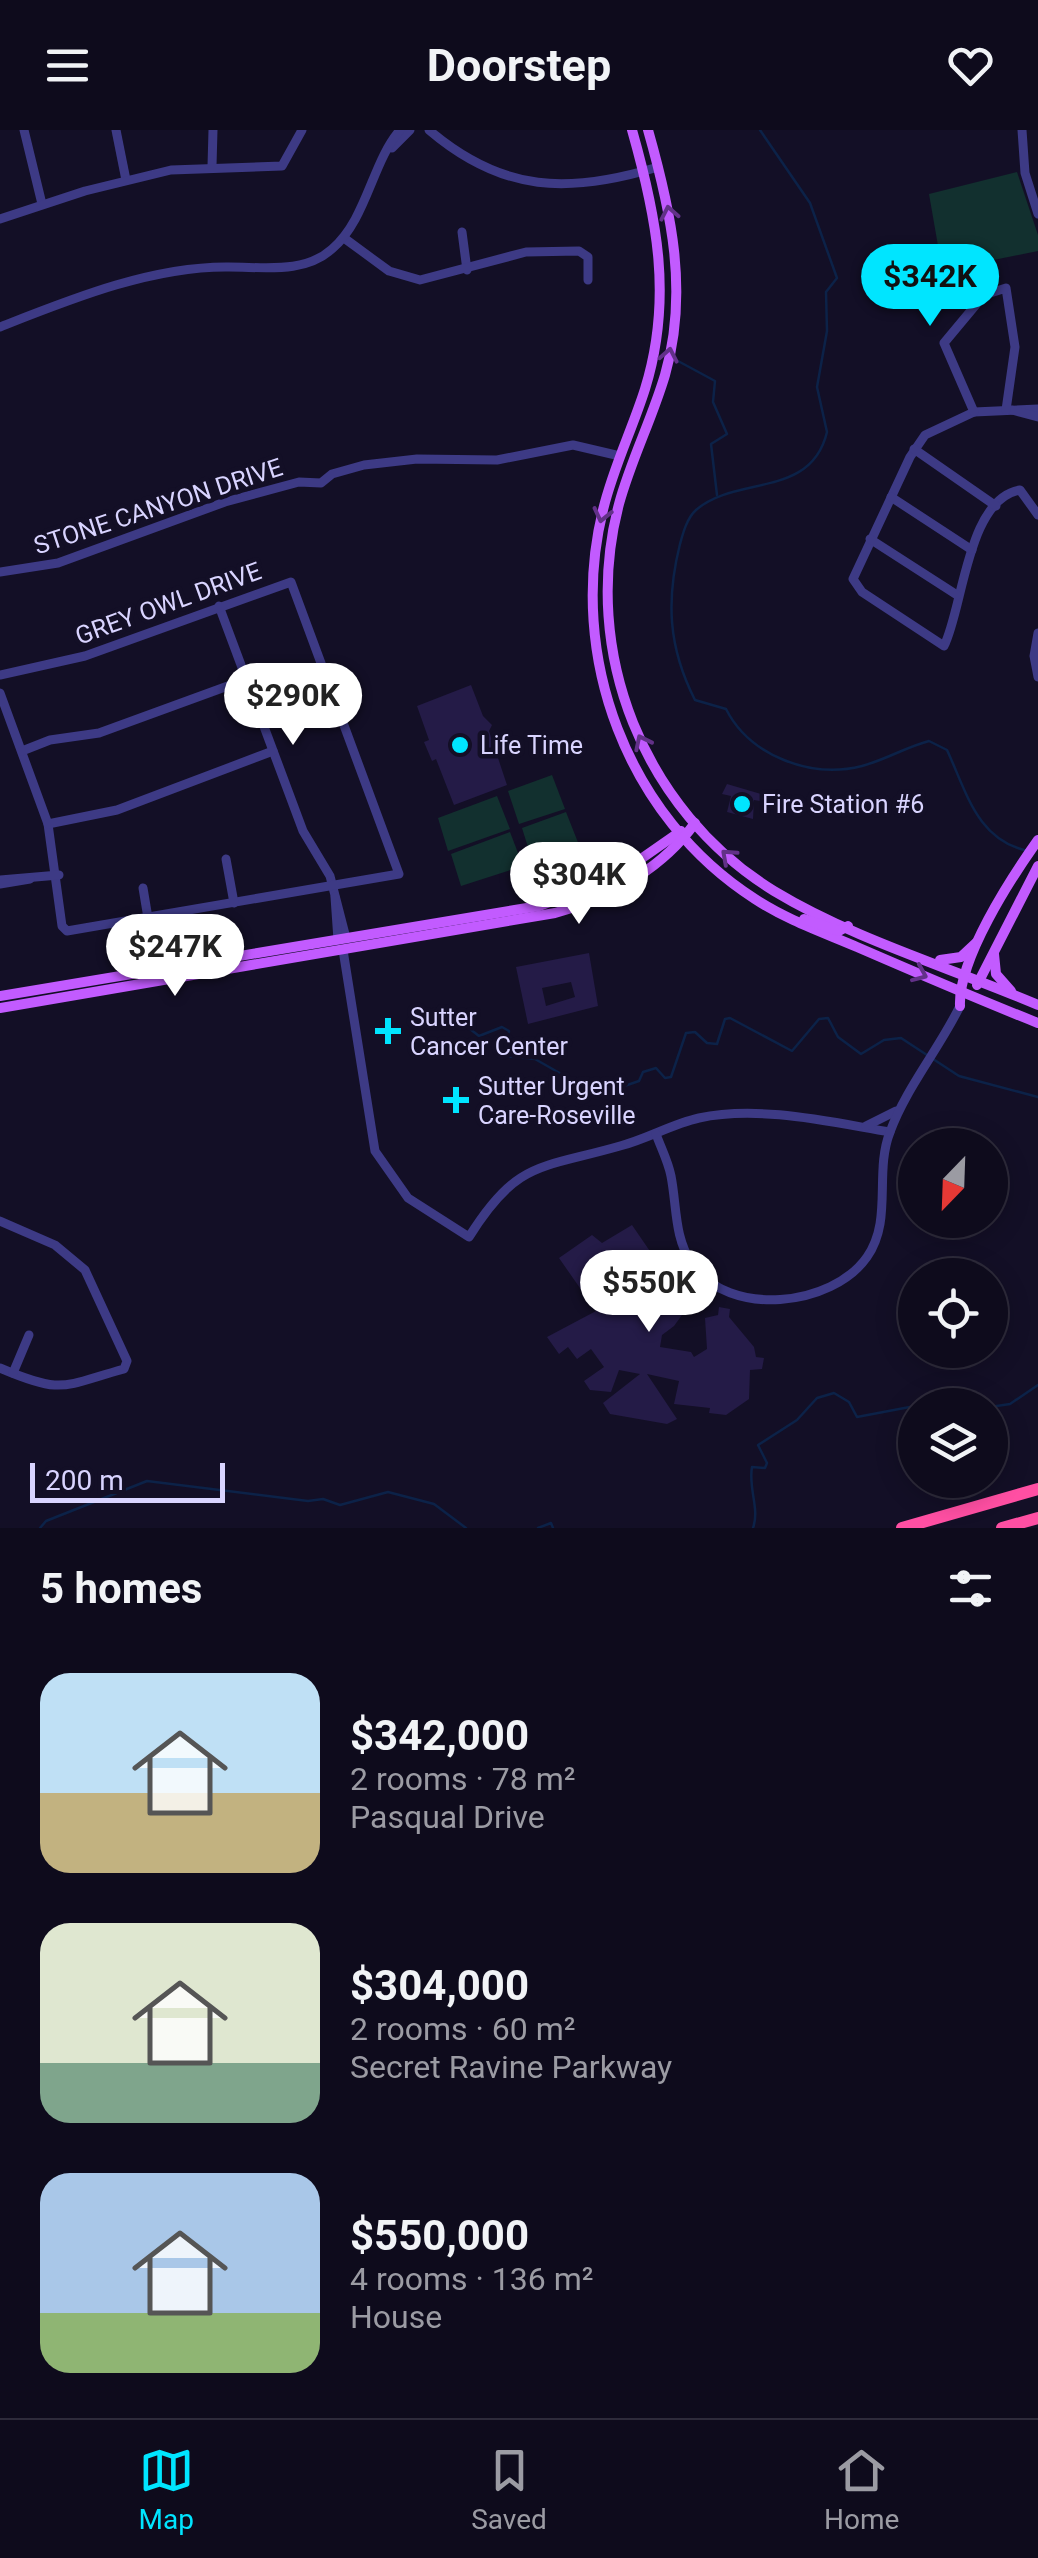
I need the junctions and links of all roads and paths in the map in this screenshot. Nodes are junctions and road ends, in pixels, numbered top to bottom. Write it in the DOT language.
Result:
graph roads {
  1 [pos="24,130"];
  2 [pos="116,130"];
  3 [pos="213,130"];
  4 [pos="302,130"];
  5 [pos="429,130"];
  6 [pos="632,130"];
  7 [pos="648,130"];
  8 [pos="1022,130"];
  9 [pos="405,132"];
  10 [pos="212,166"];
  11 [pos="658,167"];
  12 [pos="644,172"];
  13 [pos="126,180"];
  14 [pos="42,204"];
  15 [pos="1038,214"];
  16 [pos="0,219"];
  17 [pos="462,232"];
  18 [pos="344,238"];
  19 [pos="466,270"];
  20 [pos="588,280"];
  21 [pos="0,328"];
  22 [pos="1038,409"];
  23 [pos="1009,410"];
  24 [pos="974,412"];
  25 [pos="1026,412"];
  26 [pos="1038,417"];
  27 [pos="914,449"];
  28 [pos="620,456"];
  29 [pos="625,487"];
  30 [pos="891,497"];
  31 [pos="996,506"];
  32 [pos="1038,515"];
  33 [pos="870,539"];
  34 [pos="972,550"];
  35 [pos="0,572"];
  36 [pos="957,595"];
  37 [pos="220,606"];
  38 [pos="1038,633"];
  39 [pos="0,675"];
  40 [pos="1038,677"];
  41 [pos="246,679"];
  42 [pos="0,693"];
  43 [pos="22,751"];
  44 [pos="274,752"];
  45 [pos="48,824"];
  46 [pos="695,824"];
  47 [pos="682,835"];
  48 [pos="1038,840"];
  49 [pos="226,859"];
  50 [pos="1034,872"];
  51 [pos="58,875"];
  52 [pos="0,882"];
  53 [pos="143,888"];
  54 [pos="334,892"];
  55 [pos="234,903"];
  56 [pos="770,908"];
  57 [pos="148,918"];
  58 [pos="988,925"];
  59 [pos="848,926"];
  60 [pos="1000,934"];
  61 [pos="342,943"];
  62 [pos="922,956"];
  63 [pos="966,975"];
  64 [pos="979,980"];
  65 [pos="959,991"];
  66 [pos="972,996"];
  67 [pos="1024,1000"];
  68 [pos="0,1003"];
  69 [pos="960,1006"];
  70 [pos="1038,1006"];
  71 [pos="1038,1023"];
  72 [pos="904,1104"];
  73 [pos="858,1127"];
  74 [pos="890,1132"];
  75 [pos="656,1134"];
  76 [pos="0,1221"];
  77 [pos="29,1335"];
  78 [pos="0,1368"];
  79 [pos="12,1374"];
  80 [pos="1038,1489"];
  81 [pos="1038,1518"];
  82 [pos="902,1528"];
  83 [pos="1002,1528"];
  1 -- 14 [label="street"];
  2 -- 13 [label="street"];
  3 -- 10 [label="street"];
  4 -- 10 [label="street"];
  5 -- 12 [label="street"];
  6 -- 12 [label="main road"];
  7 -- 11 [label="main road"];
  8 -- 15 [label="street"];
  9 -- 18 [label="street"];
  10 -- 13 [label="street"];
  11 -- 12 [label="street"];
  29 -- 11 [label="main road, one-way"];
  12 -- 28 [label="main road"];
  13 -- 14 [label="street"];
  14 -- 16 [label="street"];
  17 -- 19 [label="street"];
  18 -- 19 [label="street"];
  18 -- 21 [label="street"];
  19 -- 20 [label="street"];
  22 -- 25 [label="street"];
  23 -- 24 [label="street"];
  23 -- 24 [label="street"];
  23 -- 25 [label="street"];
  24 -- 27 [label="street"];
  25 -- 26 [label="street"];
  27 -- 30 [label="street"];
  27 -- 31 [label="street"];
  28 -- 29 [label="main road"];
  28 -- 35 [label="street, STONE CANYON DRIVE"];
  28 -- 47 [label="main road, one-way"];
  46 -- 29 [label="main road, one-way"];
  30 -- 33 [label="street"];
  30 -- 34 [label="street"];
  31 -- 32 [label="street"];
  31 -- 34 [label="street"];
  33 -- 36 [label="street"];
  33 -- 36 [label="street"];
  34 -- 36 [label="street"];
  37 -- 39 [label="street, GREY OWL DRIVE"];
  37 -- 41 [label="street"];
  37 -- 54 [label="street, GREY OWL DRIVE"];
  38 -- 40 [label="street"];
  41 -- 43 [label="street"];
  41 -- 44 [label="street"];
  42 -- 43 [label="street, GREY OWL DRIVE"];
  43 -- 45 [label="street, GREY OWL DRIVE"];
  44 -- 45 [label="street"];
  44 -- 54 [label="street"];
  45 -- 51 [label="street, GREY OWL DRIVE"];
  46 -- 47 [label="main road"];
  59 -- 46 [label="main road, one-way"];
  47 -- 56 [label="main road"];
  47 -- 61 [label="main road"];
  48 -- 58 [label="main road"];
  49 -- 55 [label="street"];
  50 -- 60 [label="main road"];
  51 -- 52 [label="street"];
  51 -- 57 [label="street, GREY OWL DRIVE"];
  53 -- 57 [label="street"];
  54 -- 55 [label="street, GREY OWL DRIVE"];
  54 -- 61 [label="street"];
  55 -- 57 [label="street, GREY OWL DRIVE"];
  56 -- 59 [label="main road"];
  56 -- 65 [label="main road, one-way"];
  58 -- 62 [label="main road"];
  58 -- 63 [label="main road"];
  59 -- 62 [label="main road"];
  60 -- 64 [label="main road"];
  60 -- 67 [label="main road"];
  61 -- 68 [label="main road"];
  61 -- 75 [label="street"];
  62 -- 63 [label="main road"];
  63 -- 64 [label="main road"];
  63 -- 65 [label="main road"];
  64 -- 66 [label="main road"];
  64 -- 67 [label="main road"];
  65 -- 66 [label="main road"];
  65 -- 69 [label="main road"];
  66 -- 69 [label="main road"];
  66 -- 71 [label="main road"];
  67 -- 70 [label="main road"];
  69 -- 72 [label="street"];
  72 -- 73 [label="street"];
  72 -- 74 [label="street"];
  73 -- 74 [label="street"];
  73 -- 75 [label="street"];
  74 -- 75 [label="street"];
  76 -- 79 [label="street"];
  77 -- 79 [label="street"];
  78 -- 79 [label="street"];
  80 -- 82 [label="highway"];
  81 -- 83 [label="highway"];
}
